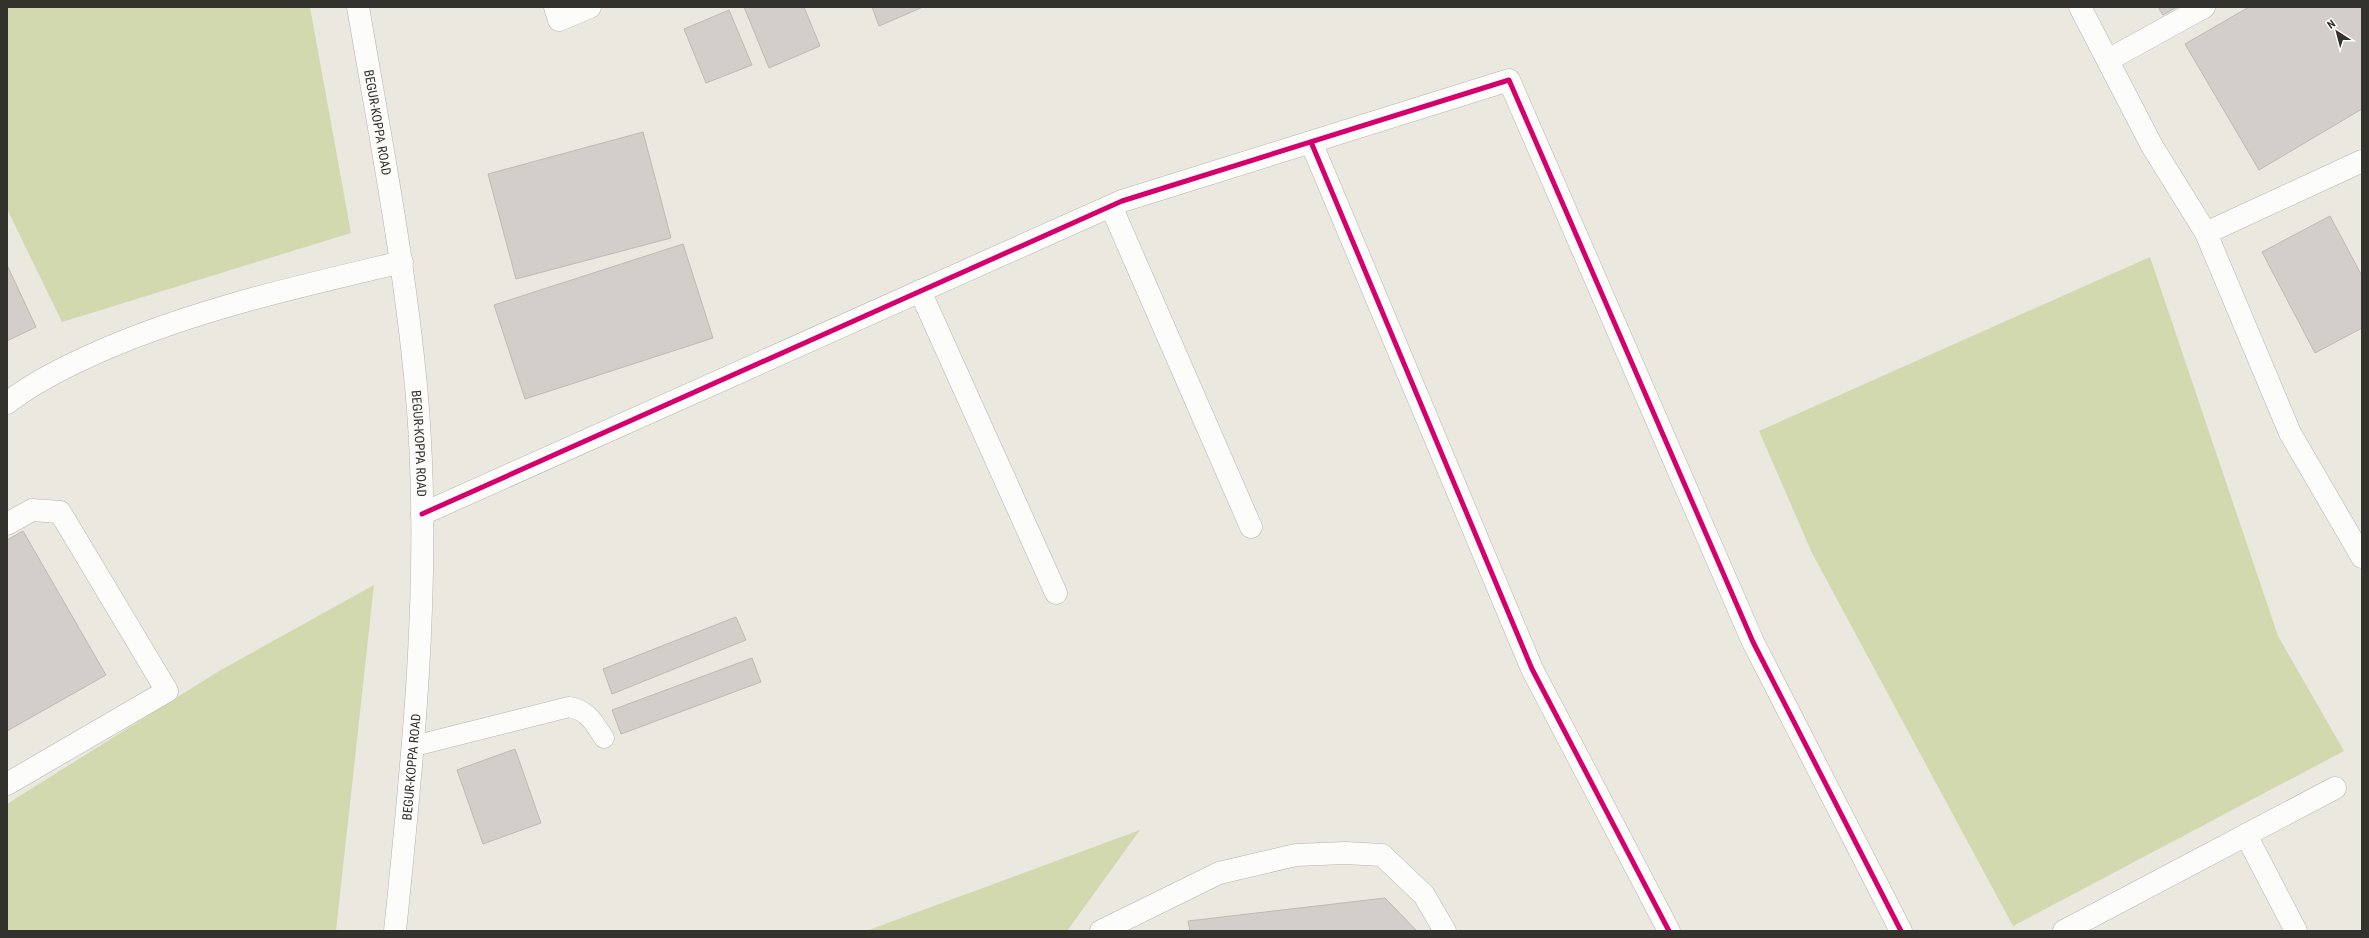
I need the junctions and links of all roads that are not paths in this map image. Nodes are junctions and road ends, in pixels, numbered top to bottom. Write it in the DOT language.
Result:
graph roads {
  1 [pos="358,7"];
  2 [pos="555,7"];
  3 [pos="590,7"];
  4 [pos="2080,7"];
  5 [pos="2204,7"];
  6 [pos="2108,60"];
  7 [pos="1311,142"];
  8 [pos="2362,161"];
  9 [pos="1111,206"];
  10 [pos="2206,233"];
  11 [pos="402,262"];
  12 [pos="920,291"];
  13 [pos="7,403"];
  14 [pos="422,514"];
  15 [pos="7,524"];
  16 [pos="1251,527"];
  17 [pos="2362,558"];
  18 [pos="1056,593"];
  19 [pos="604,738"];
  20 [pos="414,746"];
  21 [pos="7,784"];
  22 [pos="2335,788"];
  23 [pos="2246,835"];
  24 [pos="2094,924"];
  25 [pos="395,931"];
  26 [pos="1101,931"];
  27 [pos="1446,931"];
  28 [pos="1669,931"];
  29 [pos="1901,931"];
  30 [pos="2064,931"];
  31 [pos="2296,931"];
  1 -- 11 [label="street, BEGUR-KOPPA ROAD"];
  2 -- 3 [label="street"];
  4 -- 6 [label="street"];
  5 -- 6 [label="street"];
  6 -- 10 [label="street"];
  7 -- 9 [label="street"];
  7 -- 28 [label="street"];
  7 -- 29 [label="street"];
  8 -- 10 [label="street"];
  9 -- 12 [label="street"];
  9 -- 16 [label="street"];
  10 -- 17 [label="street"];
  11 -- 13 [label="street"];
  11 -- 14 [label="street, BEGUR-KOPPA ROAD"];
  12 -- 14 [label="street"];
  12 -- 18 [label="street"];
  14 -- 20 [label="street, BEGUR-KOPPA ROAD"];
  15 -- 21 [label="street"];
  19 -- 20 [label="lane"];
  20 -- 25 [label="street, BEGUR-KOPPA ROAD"];
  22 -- 23 [label="street"];
  23 -- 24 [label="street"];
  23 -- 31 [label="street"];
  24 -- 30 [label="street"];
  26 -- 27 [label="street"];
}
